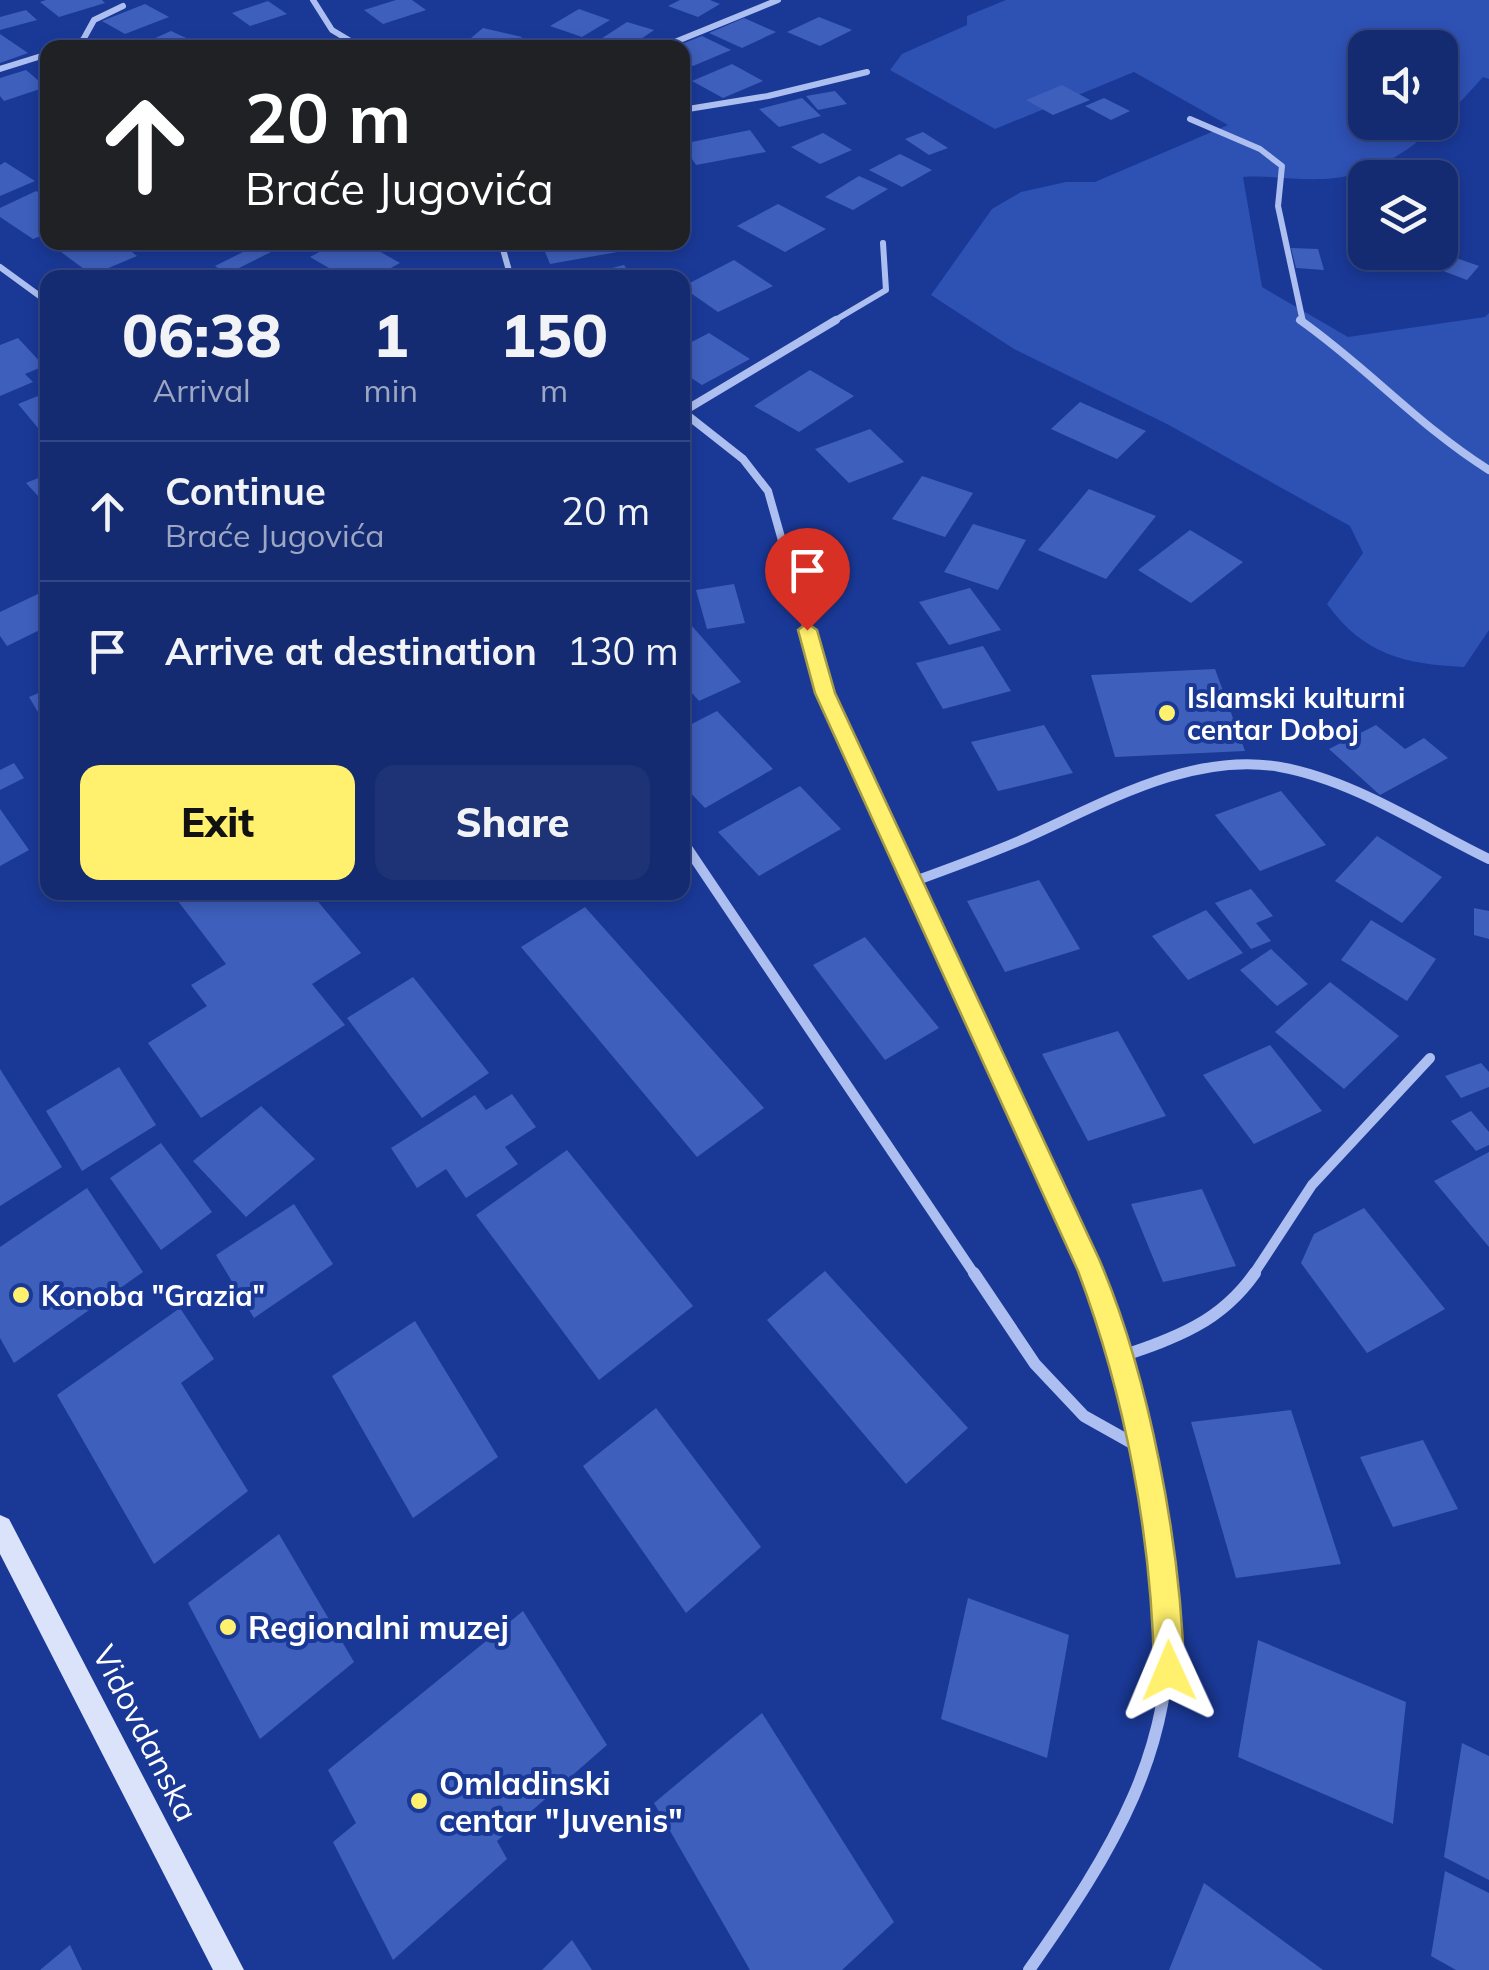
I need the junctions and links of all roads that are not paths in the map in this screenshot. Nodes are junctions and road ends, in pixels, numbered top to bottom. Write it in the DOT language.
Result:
graph roads {
  1 [pos="313,0"];
  2 [pos="778,0"];
  3 [pos="123,6"];
  4 [pos="82,40"];
  5 [pos="341,40"];
  6 [pos="680,40"];
  7 [pos="40,56"];
  8 [pos="0,69"];
  9 [pos="867,72"];
  10 [pos="690,109"];
  11 [pos="1190,119"];
  12 [pos="883,243"];
  13 [pos="0,267"];
  14 [pos="40,296"];
  15 [pos="690,407"];
  16 [pos="690,416"];
  17 [pos="1489,470"];
  18 [pos="690,852"];
  19 [pos="1489,859"];
  20 [pos="912,882"];
  21 [pos="1430,1058"];
  22 [pos="1119,1357"];
  23 [pos="1140,1448"];
  24 [pos="0,1528"];
  25 [pos="230,1970"];
  26 [pos="1030,1970"];
  1 -- 5 [label="street"];
  2 -- 6 [label="street"];
  3 -- 4 [label="street"];
  7 -- 8 [label="street"];
  9 -- 10 [label="street"];
  11 -- 17 [label="street"];
  12 -- 15 [label="street"];
  13 -- 14 [label="street"];
  16 -- 20 [label="street"];
  18 -- 23 [label="street"];
  19 -- 20 [label="street"];
  20 -- 22 [label="street"];
  21 -- 22 [label="street"];
  22 -- 23 [label="street"];
  23 -- 26 [label="street"];
  24 -- 25 [label="street, Vidovdanska"];
}
